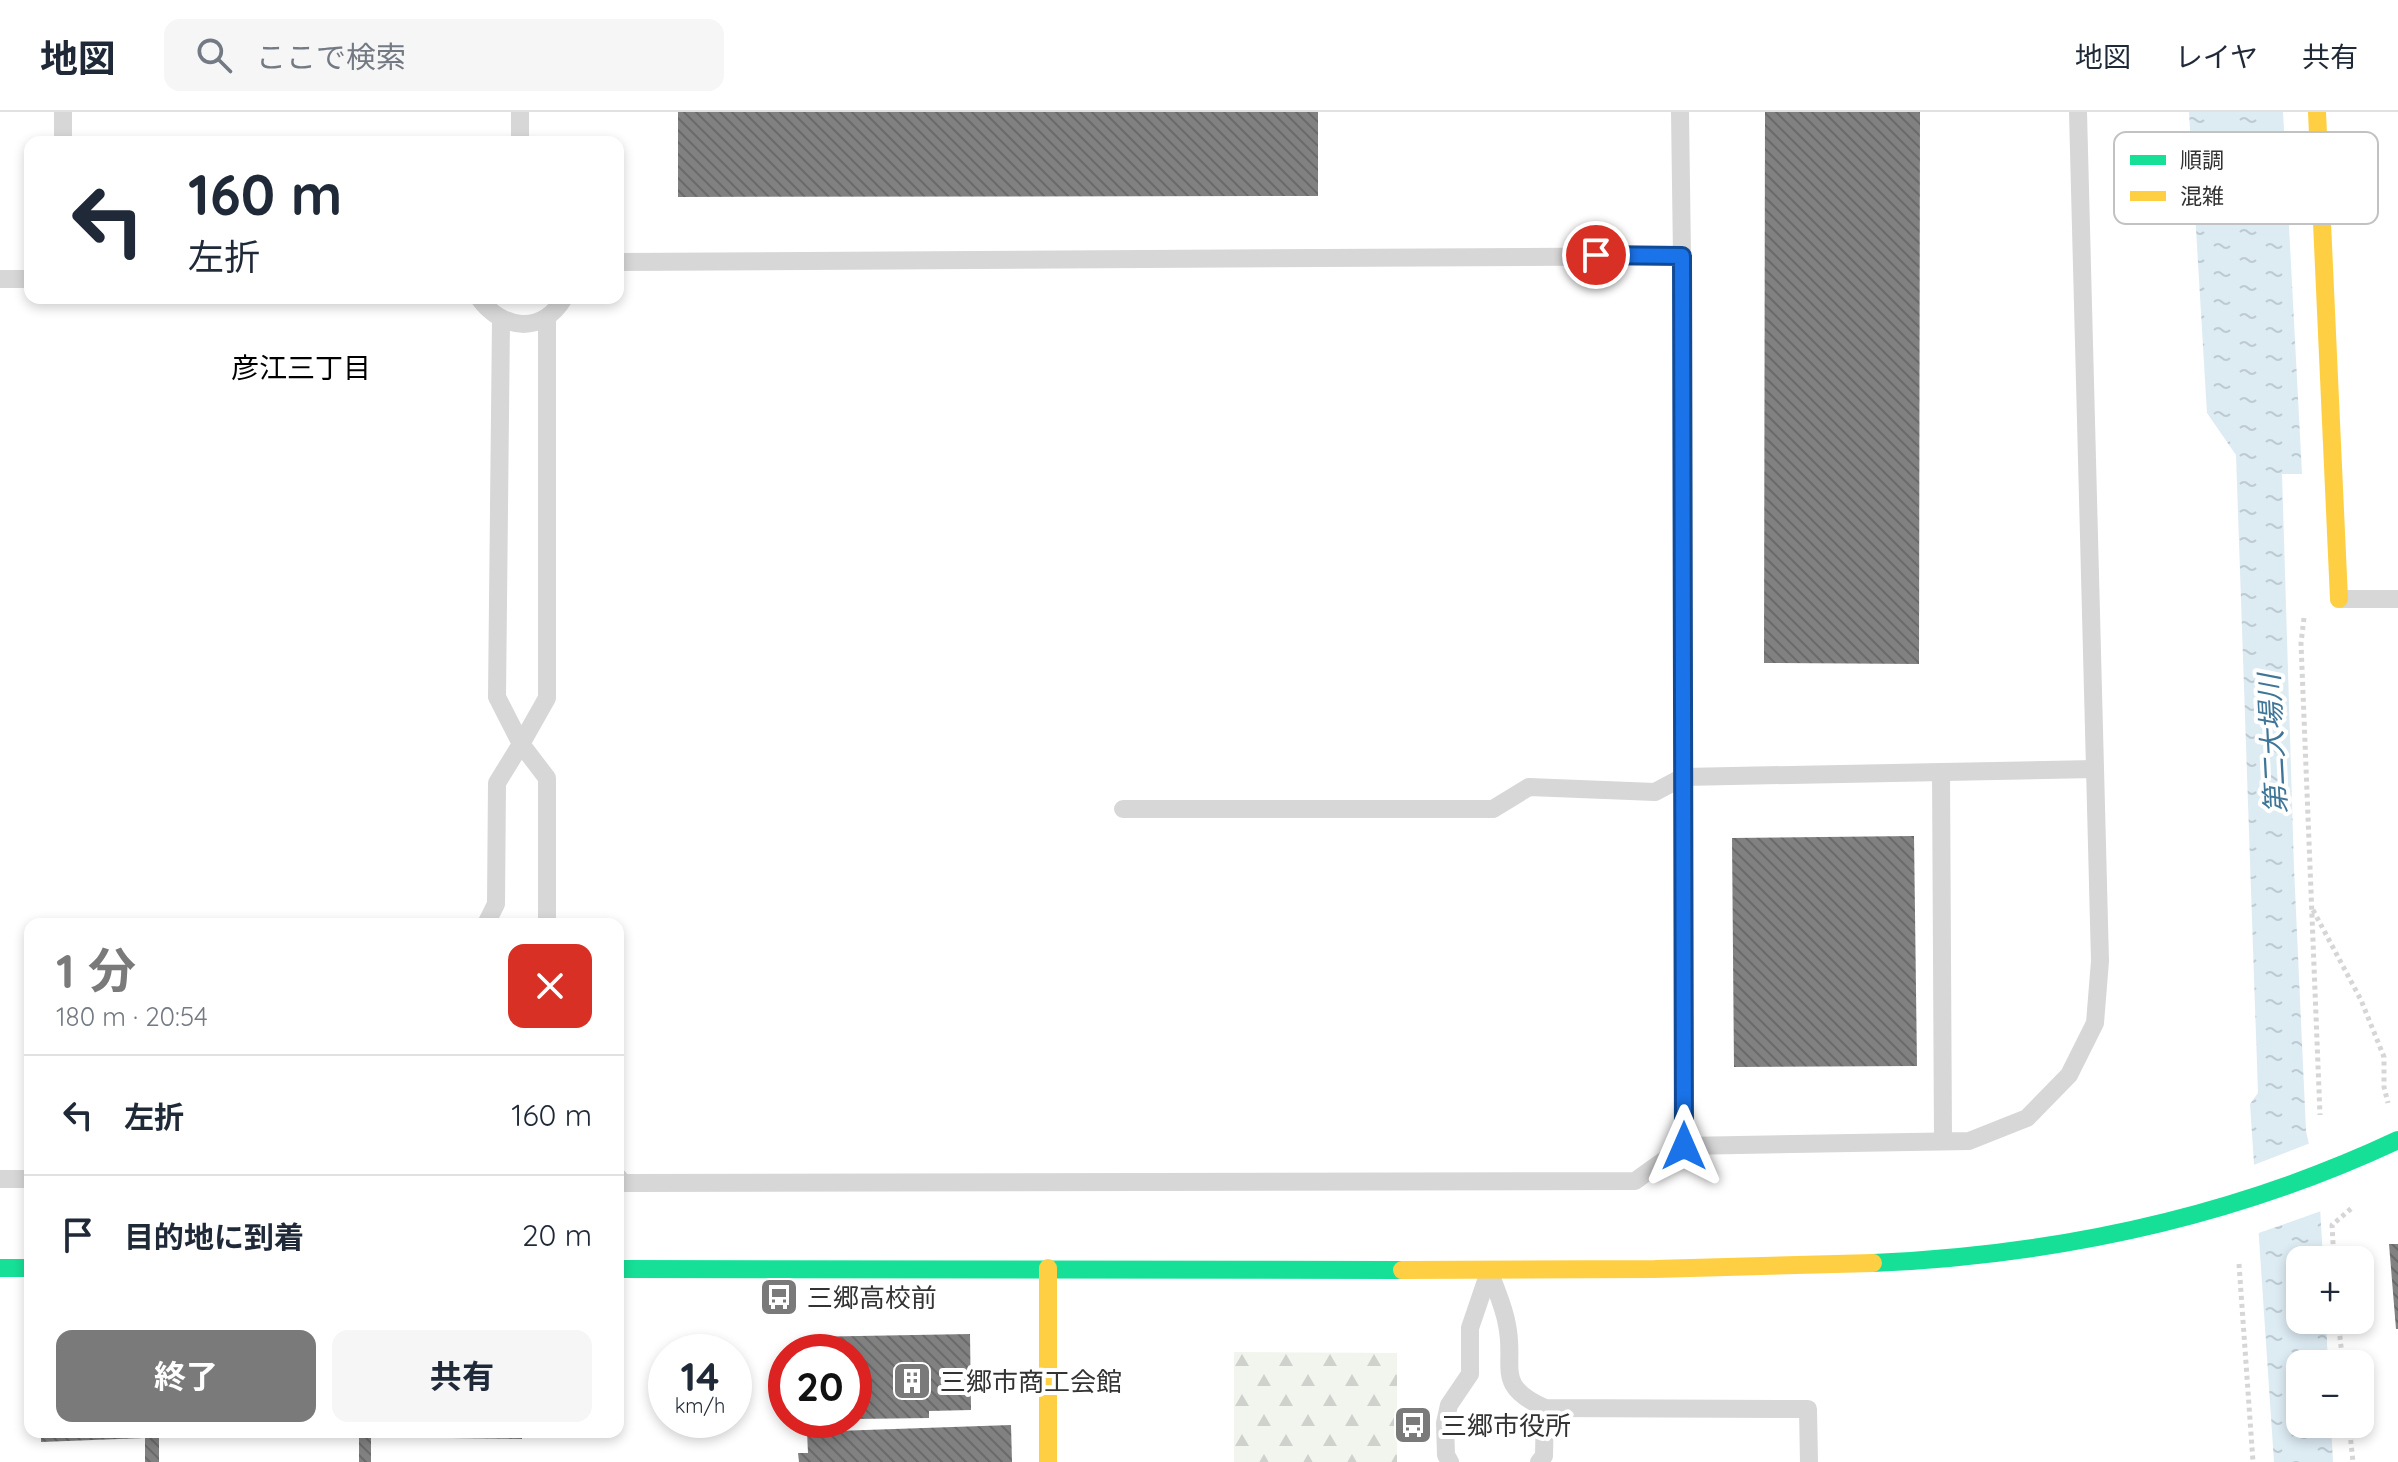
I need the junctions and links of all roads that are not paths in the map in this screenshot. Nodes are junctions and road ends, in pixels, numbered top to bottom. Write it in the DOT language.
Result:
graph roads {
  1 [pos="63,112"];
  2 [pos="520,112"];
  3 [pos="1680,112"];
  4 [pos="2078,112"];
  5 [pos="2317,112"];
  6 [pos="2318,132"];
  7 [pos="63,136"];
  8 [pos="520,136"];
  9 [pos="2322,224"];
  10 [pos="1682,256"];
  11 [pos="624,262"];
  12 [pos="0,279"];
  13 [pos="24,279"];
  14 [pos="484,304"];
  15 [pos="561,304"];
  16 [pos="547,317"];
  17 [pos="501,320"];
  18 [pos="2339,599"];
  19 [pos="2398,599"];
  20 [pos="521,744"];
  21 [pos="2095,769"];
  22 [pos="1941,772"];
  23 [pos="1683,777"];
  24 [pos="1123,809"];
  25 [pos="489,918"];
  26 [pos="547,918"];
  27 [pos="2397,1140"];
  28 [pos="1943,1141"];
  29 [pos="1684,1146"];
  30 [pos="0,1179"];
  31 [pos="24,1179"];
  32 [pos="624,1183"];
  33 [pos="0,1268"];
  34 [pos="24,1268"];
  35 [pos="1048,1268"];
  36 [pos="624,1269"];
  37 [pos="1489,1270"];
  38 [pos="1545,1408"];
  39 [pos="1048,1462"];
  40 [pos="1450,1462"];
  41 [pos="1539,1462"];
  42 [pos="1809,1462"];
  1 -- 7 [label="lane"];
  2 -- 8 [label="lane"];
  3 -- 10 [label="lane"];
  4 -- 21 [label="lane"];
  5 -- 6 [label="street"];
  9 -- 18 [label="street"];
  10 -- 11 [label="lane"];
  10 -- 23 [label="lane"];
  12 -- 13 [label="lane"];
  14 -- 17 [label="lane"];
  15 -- 16 [label="lane"];
  16 -- 17 [label="lane"];
  16 -- 20 [label="lane"];
  17 -- 20 [label="lane"];
  18 -- 19 [label="lane"];
  20 -- 25 [label="lane"];
  20 -- 26 [label="lane"];
  21 -- 22 [label="lane"];
  21 -- 28 [label="lane"];
  22 -- 23 [label="lane"];
  22 -- 28 [label="lane"];
  23 -- 24 [label="lane"];
  23 -- 29 [label="lane"];
  27 -- 37 [label="street"];
  28 -- 29 [label="lane"];
  29 -- 32 [label="lane"];
  30 -- 31 [label="lane"];
  33 -- 34 [label="street"];
  35 -- 36 [label="street"];
  35 -- 37 [label="street"];
  35 -- 39 [label="street"];
  37 -- 38 [label="lane"];
  37 -- 40 [label="lane"];
  38 -- 41 [label="lane"];
  38 -- 42 [label="lane"];
}
